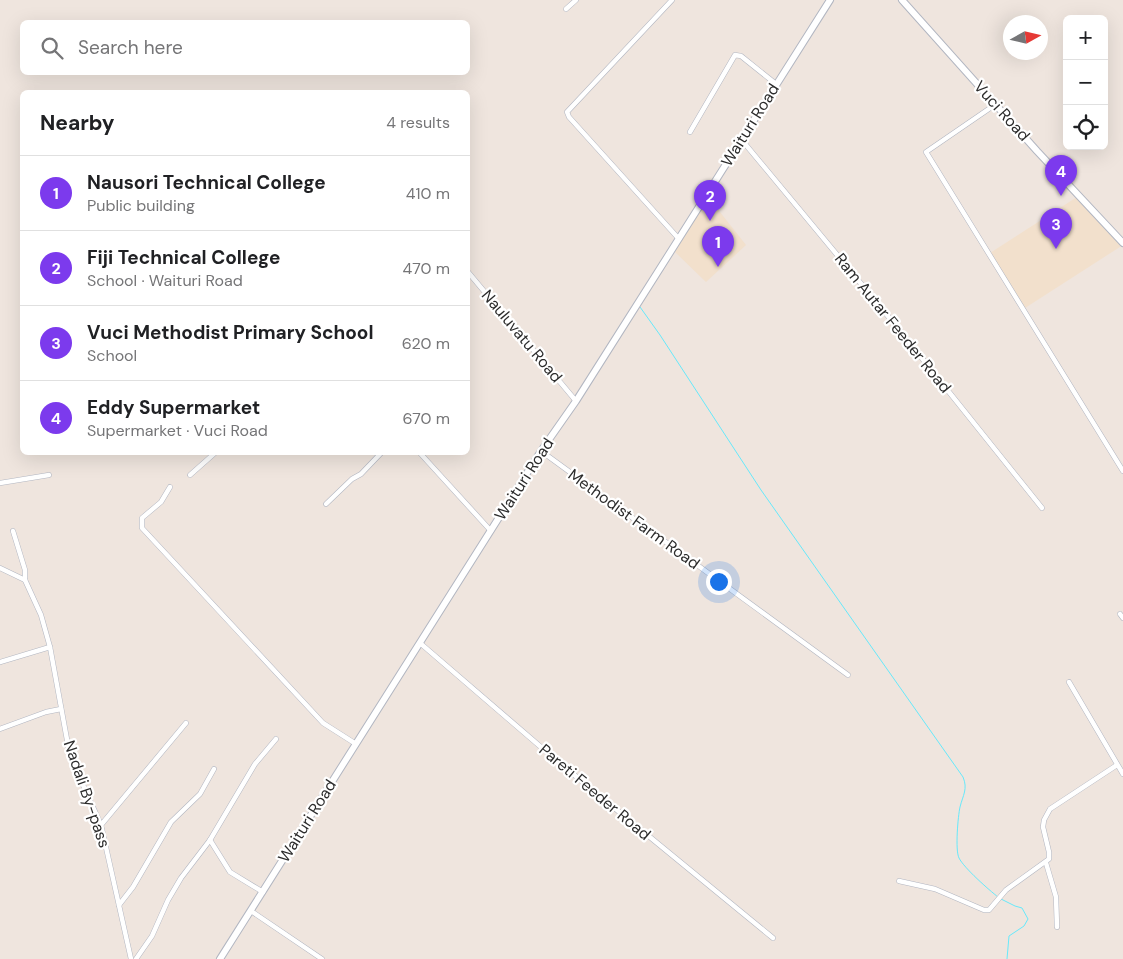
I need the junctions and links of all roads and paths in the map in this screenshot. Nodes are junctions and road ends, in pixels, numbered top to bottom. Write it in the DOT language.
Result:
graph roads {
  1 [pos="576,0"];
  2 [pos="672,0"];
  3 [pos="830,0"];
  4 [pos="902,0"];
  5 [pos="566,9"];
  6 [pos="776,84"];
  7 [pos="996,104"];
  8 [pos="690,132"];
  9 [pos="741,140"];
  10 [pos="679,239"];
  11 [pos="1123,243"];
  12 [pos="470,274"];
  13 [pos="576,401"];
  14 [pos="541,451"];
  15 [pos="213,455"];
  16 [pos="379,455"];
  17 [pos="422,455"];
  18 [pos="1123,471"];
  19 [pos="49,475"];
  20 [pos="190,475"];
  21 [pos="0,483"];
  22 [pos="170,487"];
  23 [pos="326,504"];
  24 [pos="1042,508"];
  25 [pos="13,531"];
  26 [pos="491,531"];
  27 [pos="0,568"];
  28 [pos="25,580"];
  29 [pos="420,643"];
  30 [pos="50,647"];
  31 [pos="0,662"];
  32 [pos="848,675"];
  33 [pos="1069,682"];
  34 [pos="61,709"];
  35 [pos="186,723"];
  36 [pos="0,729"];
  37 [pos="276,739"];
  38 [pos="356,744"];
  39 [pos="1117,765"];
  40 [pos="214,769"];
  41 [pos="1123,774"];
  42 [pos="101,825"];
  43 [pos="210,840"];
  44 [pos="1046,863"];
  45 [pos="899,880"];
  46 [pos="263,892"];
  47 [pos="119,905"];
  48 [pos="251,911"];
  49 [pos="1057,927"];
  50 [pos="773,938"];
  51 [pos="131,959"];
  52 [pos="136,959"];
  53 [pos="220,959"];
  54 [pos="322,959"];
  1 -- 5 [label="street"];
  2 -- 10 [label="street"];
  3 -- 6 [label="main road, Waituri Road"];
  4 -- 7 [label="main road, Vuci Road"];
  6 -- 8 [label="street"];
  6 -- 9 [label="main road, Waituri Road"];
  7 -- 11 [label="main road, Vuci Road"];
  7 -- 18 [label="street"];
  9 -- 10 [label="main road, Waituri Road"];
  9 -- 24 [label="street, Ram Autar Feeder Road"];
  10 -- 13 [label="main road, Waituri Road"];
  12 -- 13 [label="street, Nauluvatu Road"];
  13 -- 14 [label="main road, Waituri Road"];
  14 -- 26 [label="main road, Waituri Road"];
  14 -- 32 [label="street, Methodist Farm Road"];
  15 -- 20 [label="street"];
  16 -- 23 [label="street"];
  17 -- 26 [label="street"];
  19 -- 21 [label="street"];
  22 -- 38 [label="street"];
  25 -- 28 [label="street, Nadali By-pass"];
  26 -- 29 [label="main road, Waituri Road"];
  27 -- 28 [label="street"];
  28 -- 30 [label="street, Nadali By-pass"];
  29 -- 38 [label="main road, Waituri Road"];
  29 -- 50 [label="street, Pareti Feeder Road"];
  30 -- 31 [label="street"];
  30 -- 34 [label="street, Nadali By-pass"];
  33 -- 39 [label="street"];
  34 -- 36 [label="street"];
  34 -- 42 [label="street, Nadali By-pass"];
  35 -- 42 [label="street"];
  37 -- 43 [label="street"];
  38 -- 46 [label="main road, Waituri Road"];
  39 -- 41 [label="street"];
  39 -- 44 [label="street"];
  40 -- 47 [label="street"];
  42 -- 47 [label="street, Nadali By-pass"];
  43 -- 46 [label="street"];
  43 -- 52 [label="street"];
  44 -- 45 [label="street"];
  44 -- 49 [label="street"];
  46 -- 48 [label="main road, Waituri Road"];
  47 -- 51 [label="street, Nadali By-pass"];
  48 -- 53 [label="main road, Waituri Road"];
  48 -- 54 [label="street"];
}
